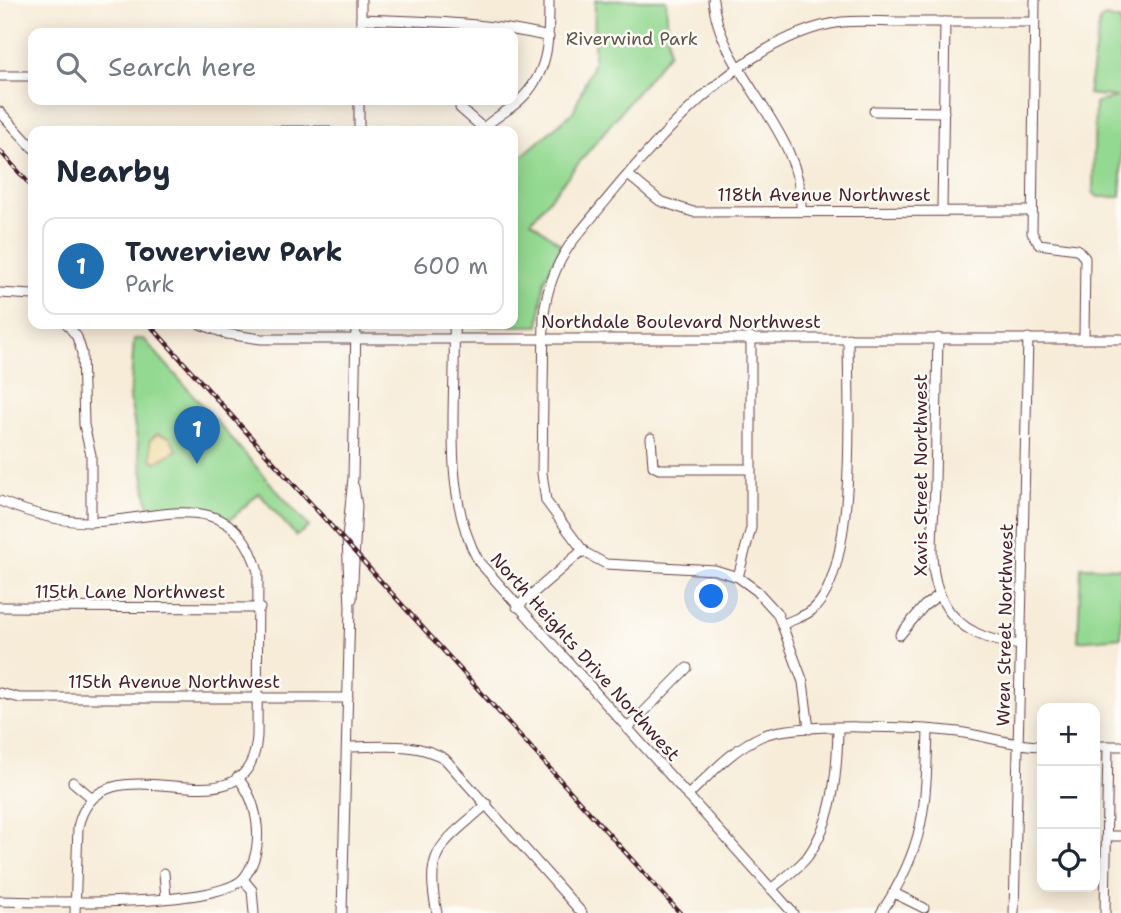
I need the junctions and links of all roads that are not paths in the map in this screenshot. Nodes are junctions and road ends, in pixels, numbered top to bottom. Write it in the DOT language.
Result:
graph roads {
  1 [pos="361,0"];
  2 [pos="550,0"];
  3 [pos="713,0"];
  4 [pos="1035,0"];
  5 [pos="361,19"];
  6 [pos="945,22"];
  7 [pos="1034,22"];
  8 [pos="361,28"];
  9 [pos="505,28"];
  10 [pos="518,31"];
  11 [pos="549,37"];
  12 [pos="741,69"];
  13 [pos="0,76"];
  14 [pos="28,76"];
  15 [pos="518,102"];
  16 [pos="359,105"];
  17 [pos="514,105"];
  18 [pos="460,108"];
  19 [pos="0,111"];
  20 [pos="874,111"];
  21 [pos="944,113"];
  22 [pos="359,126"];
  23 [pos="478,126"];
  24 [pos="487,126"];
  25 [pos="28,142"];
  26 [pos="628,175"];
  27 [pos="942,210"];
  28 [pos="801,211"];
  29 [pos="1032,211"];
  30 [pos="0,293"];
  31 [pos="28,295"];
  32 [pos="70,329"];
  33 [pos="214,329"];
  34 [pos="356,329"];
  35 [pos="454,329"];
  36 [pos="454,337"];
  37 [pos="544,337"];
  38 [pos="356,338"];
  39 [pos="751,338"];
  40 [pos="848,338"];
  41 [pos="938,338"];
  42 [pos="1028,338"];
  43 [pos="1084,338"];
  44 [pos="1121,339"];
  45 [pos="650,438"];
  46 [pos="751,469"];
  47 [pos="0,501"];
  48 [pos="92,522"];
  49 [pos="583,550"];
  50 [pos="738,577"];
  51 [pos="940,594"];
  52 [pos="0,607"];
  53 [pos="517,607"];
  54 [pos="260,608"];
  55 [pos="782,625"];
  56 [pos="900,635"];
  57 [pos="1020,645"];
  58 [pos="687,668"];
  59 [pos="0,693"];
  60 [pos="257,698"];
  61 [pos="348,698"];
  62 [pos="627,729"];
  63 [pos="809,729"];
  64 [pos="838,729"];
  65 [pos="928,730"];
  66 [pos="1018,746"];
  67 [pos="1037,746"];
  68 [pos="1100,746"];
  69 [pos="1108,746"];
  70 [pos="1121,746"];
  71 [pos="347,747"];
  72 [pos="237,777"];
  73 [pos="73,782"];
  74 [pos="687,796"];
  75 [pos="92,798"];
  76 [pos="487,804"];
  77 [pos="1107,835"];
  78 [pos="1121,836"];
  79 [pos="164,873"];
  80 [pos="243,879"];
  81 [pos="771,889"];
  82 [pos="894,893"];
  83 [pos="166,897"];
  84 [pos="0,901"];
  85 [pos="75,902"];
  86 [pos="924,908"];
  87 [pos="75,913"];
  88 [pos="254,913"];
  89 [pos="342,913"];
  90 [pos="437,913"];
  91 [pos="582,913"];
  92 [pos="793,913"];
  93 [pos="881,913"];
  94 [pos="1014,913"];
  95 [pos="1105,913"];
  1 -- 5 [label="street"];
  2 -- 11 [label="street"];
  3 -- 12 [label="street"];
  4 -- 7 [label="street"];
  5 -- 8 [label="street"];
  5 -- 9 [label="street"];
  6 -- 7 [label="street"];
  6 -- 12 [label="street"];
  6 -- 21 [label="street"];
  7 -- 29 [label="street"];
  10 -- 11 [label="street"];
  11 -- 15 [label="street"];
  12 -- 26 [label="street"];
  12 -- 28 [label="street"];
  13 -- 14 [label="street"];
  16 -- 22 [label="street"];
  17 -- 24 [label="street"];
  18 -- 23 [label="street"];
  19 -- 25 [label="street"];
  20 -- 21 [label="street"];
  21 -- 27 [label="street"];
  26 -- 28 [label="street, 118th Avenue Northwest"];
  26 -- 37 [label="street"];
  27 -- 28 [label="street, 118th Avenue Northwest"];
  27 -- 29 [label="street, 118th Avenue Northwest"];
  29 -- 43 [label="street"];
  30 -- 31 [label="street"];
  32 -- 48 [label="street"];
  33 -- 38 [label="street, Northdale Boulevard Northwest"];
  34 -- 38 [label="street"];
  35 -- 36 [label="street, North Heights Drive Northwest"];
  36 -- 37 [label="street, Northdale Boulevard Northwest"];
  36 -- 38 [label="street, Northdale Boulevard Northwest"];
  36 -- 53 [label="street, North Heights Drive Northwest"];
  37 -- 39 [label="street, Northdale Boulevard Northwest"];
  37 -- 49 [label="street"];
  38 -- 61 [label="street"];
  39 -- 40 [label="street, Northdale Boulevard Northwest"];
  39 -- 46 [label="street"];
  40 -- 41 [label="street, Northdale Boulevard Northwest"];
  40 -- 55 [label="street"];
  41 -- 42 [label="street, Northdale Boulevard Northwest"];
  41 -- 51 [label="street, Xavis Street Northwest"];
  42 -- 43 [label="street, Northdale Boulevard Northwest"];
  42 -- 57 [label="street, Wren Street Northwest"];
  43 -- 44 [label="street, Northdale Boulevard Northwest"];
  45 -- 46 [label="street"];
  46 -- 50 [label="street"];
  47 -- 48 [label="street"];
  48 -- 54 [label="street"];
  49 -- 50 [label="street"];
  49 -- 53 [label="street"];
  50 -- 55 [label="street"];
  51 -- 56 [label="street"];
  51 -- 57 [label="street, Xavis Street Northwest"];
  52 -- 54 [label="street, 115th Lane Northwest"];
  53 -- 62 [label="street, North Heights Drive Northwest"];
  54 -- 60 [label="street"];
  55 -- 63 [label="street"];
  57 -- 66 [label="street, Wren Street Northwest"];
  58 -- 62 [label="street"];
  59 -- 60 [label="street, 115th Avenue Northwest"];
  60 -- 61 [label="street, 115th Avenue Northwest"];
  60 -- 72 [label="street"];
  61 -- 71 [label="street"];
  62 -- 74 [label="street, North Heights Drive Northwest"];
  63 -- 64 [label="street"];
  63 -- 74 [label="street"];
  64 -- 65 [label="street"];
  64 -- 81 [label="street"];
  65 -- 66 [label="street"];
  65 -- 82 [label="street"];
  66 -- 67 [label="street"];
  66 -- 94 [label="street, Wren Street Northwest"];
  68 -- 69 [label="street"];
  69 -- 70 [label="street"];
  69 -- 77 [label="street"];
  71 -- 76 [label="street"];
  71 -- 89 [label="street"];
  72 -- 75 [label="street"];
  72 -- 80 [label="street"];
  73 -- 75 [label="street"];
  74 -- 81 [label="street, North Heights Drive Northwest"];
  75 -- 85 [label="street"];
  76 -- 90 [label="street"];
  76 -- 91 [label="street"];
  77 -- 78 [label="street"];
  77 -- 95 [label="street"];
  79 -- 83 [label="street"];
  80 -- 83 [label="street"];
  80 -- 88 [label="street"];
  81 -- 92 [label="street, North Heights Drive Northwest"];
  82 -- 86 [label="street"];
  82 -- 93 [label="street"];
  83 -- 85 [label="street"];
  84 -- 85 [label="street"];
  85 -- 87 [label="street"];
}
